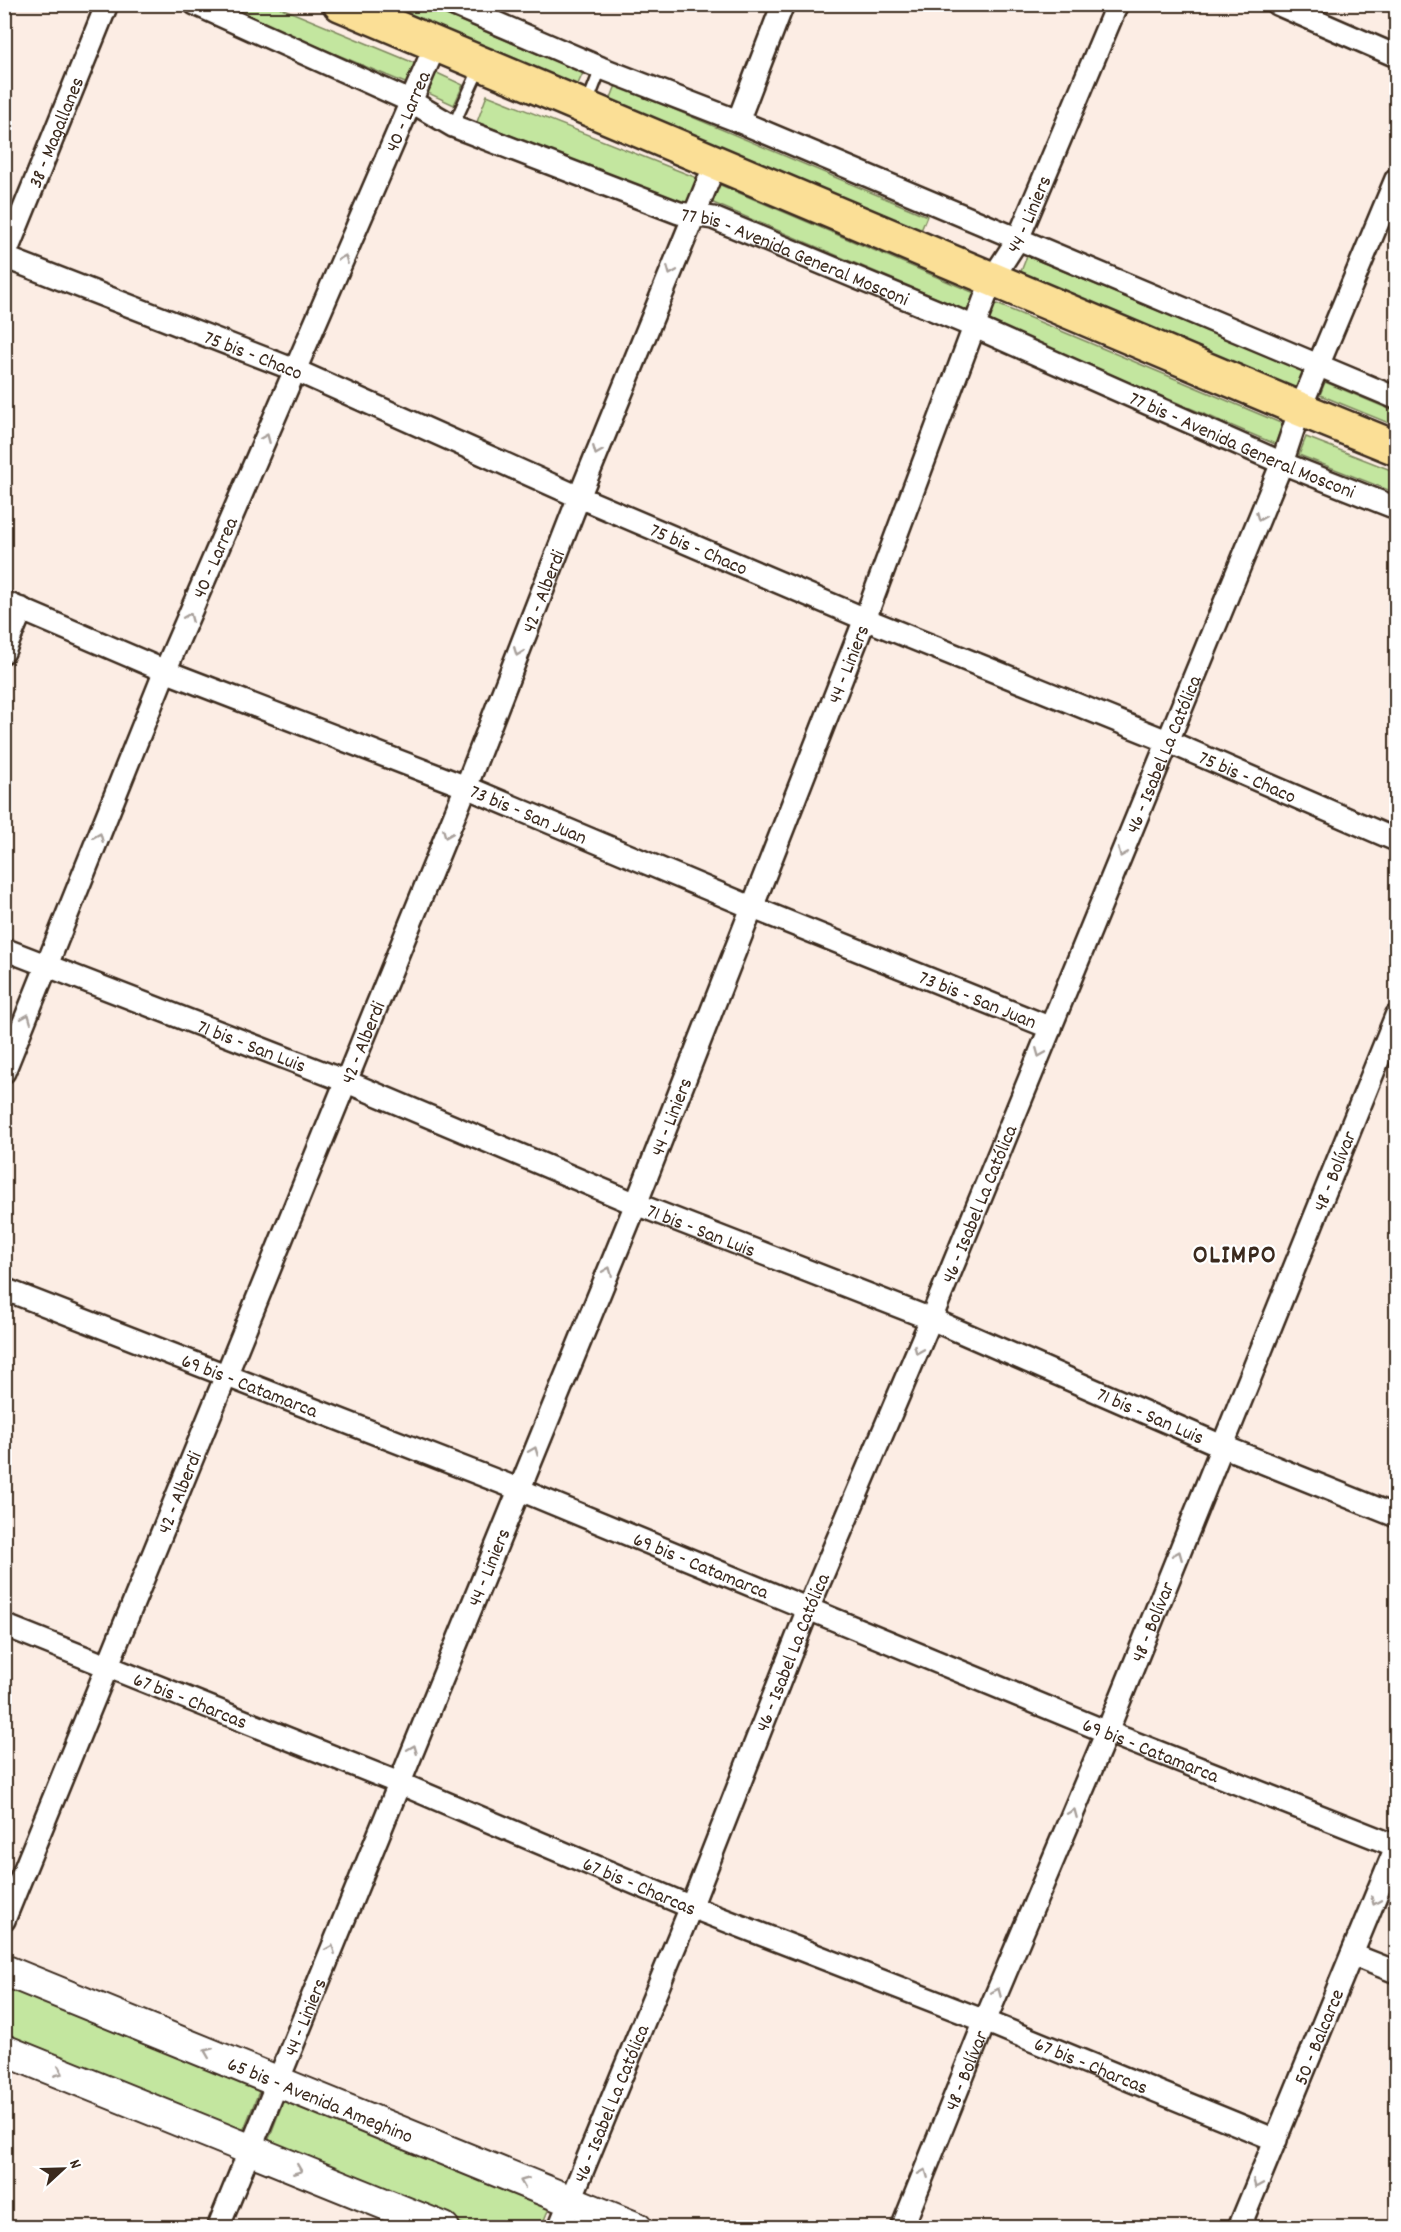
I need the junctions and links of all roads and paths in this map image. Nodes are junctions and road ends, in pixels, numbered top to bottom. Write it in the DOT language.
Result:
graph roads {
  1 [pos="107,4"];
  2 [pos="195,4"];
  3 [pos="340,4"];
  4 [pos="452,4"];
  5 [pos="783,4"];
  6 [pos="1117,4"];
  7 [pos="1276,4"];
  8 [pos="435,46"];
  9 [pos="1396,56"];
  10 [pos="481,65"];
  11 [pos="601,68"];
  12 [pos="412,102"];
  13 [pos="586,107"];
  14 [pos="738,122"];
  15 [pos="453,126"];
  16 [pos="716,162"];
  17 [pos="1396,179"];
  18 [pos="693,217"];
  19 [pos="1018,239"];
  20 [pos="5,257"];
  21 [pos="992,279"];
  22 [pos="975,327"];
  23 [pos="1318,366"];
  24 [pos="295,370"];
  25 [pos="1396,398"];
  26 [pos="1300,410"];
  27 [pos="1396,448"];
  28 [pos="1282,463"];
  29 [pos="579,497"];
  30 [pos="1396,508"];
  31 [pos="13,605"];
  32 [pos="865,619"];
  33 [pos="4,652"];
  34 [pos="165,671"];
  35 [pos="1167,741"];
  36 [pos="466,787"];
  37 [pos="1396,840"];
  38 [pos="751,907"];
  39 [pos="4,949"];
  40 [pos="48,967"];
  41 [pos="1396,1016"];
  42 [pos="1051,1028"];
  43 [pos="4,1072"];
  44 [pos="345,1082"];
  45 [pos="636,1204"];
  46 [pos="4,1289"];
  47 [pos="931,1319"];
  48 [pos="226,1375"];
  49 [pos="1222,1446"];
  50 [pos="518,1489"];
  51 [pos="1396,1516"];
  52 [pos="808,1609"];
  53 [pos="4,1625"];
  54 [pos="109,1667"];
  55 [pos="1107,1732"];
  56 [pos="399,1783"];
  57 [pos="1396,1846"];
  58 [pos="691,1907"];
  59 [pos="4,1920"];
  60 [pos="1353,1955"];
  61 [pos="4,1970"];
  62 [pos="1396,1972"];
  63 [pos="985,2021"];
  64 [pos="4,2050"];
  65 [pos="278,2081"];
  66 [pos="1276,2140"];
  67 [pos="250,2151"];
  68 [pos="569,2200"];
  69 [pos="218,2228"];
  70 [pos="444,2228"];
  71 [pos="559,2228"];
  72 [pos="637,2228"];
  73 [pos="902,2228"];
  74 [pos="1239,2228"];
  1 -- 20 [label="street, 38 - Magallanes"];
  2 -- 12 [label="street, 77 bis - Avenida General Mosconi"];
  3 -- 8 [label="highway"];
  4 -- 11 [label="street"];
  5 -- 14 [label="street"];
  6 -- 19 [label="street, 44 - Liniers"];
  7 -- 9 [label="street"];
  8 -- 10 [label="highway"];
  8 -- 12 [label="street, 40 - Larrea"];
  10 -- 13 [label="highway"];
  10 -- 15 [label="lane"];
  11 -- 13 [label="lane"];
  11 -- 14 [label="street"];
  12 -- 15 [label="street, 77 bis - Avenida General Mosconi"];
  24 -- 12 [label="street, 40 - Larrea, one-way"];
  13 -- 16 [label="highway"];
  14 -- 19 [label="street"];
  15 -- 18 [label="street, 77 bis - Avenida General Mosconi"];
  16 -- 18 [label="street, 42 - Alberdi"];
  16 -- 21 [label="highway"];
  17 -- 23 [label="street, 46 - Isabel La Católica"];
  18 -- 22 [label="street, 77 bis - Avenida General Mosconi"];
  18 -- 29 [label="street, 42 - Alberdi, one-way"];
  19 -- 21 [label="street, 44 - Liniers"];
  19 -- 23 [label="street"];
  20 -- 24 [label="street, 75 bis - Chaco"];
  21 -- 22 [label="street, 44 - Liniers"];
  21 -- 26 [label="highway"];
  22 -- 28 [label="street, 77 bis - Avenida General Mosconi"];
  22 -- 32 [label="street, 44 - Liniers"];
  23 -- 25 [label="street"];
  23 -- 26 [label="street, 46 - Isabel La Católica"];
  24 -- 29 [label="street, 75 bis - Chaco"];
  34 -- 24 [label="street, 40 - Larrea, one-way"];
  26 -- 27 [label="highway"];
  26 -- 28 [label="street, 46 - Isabel La Católica"];
  28 -- 30 [label="street, 77 bis - Avenida General Mosconi"];
  28 -- 35 [label="street, 46 - Isabel La Católica, one-way"];
  29 -- 32 [label="street, 75 bis - Chaco"];
  29 -- 36 [label="street, 42 - Alberdi, one-way"];
  31 -- 33 [label="street"];
  31 -- 34 [label="street, 73 bis - San Juan"];
  32 -- 35 [label="street, 75 bis - Chaco"];
  32 -- 38 [label="street, 44 - Liniers"];
  34 -- 36 [label="street, 73 bis - San Juan"];
  40 -- 34 [label="street, 40 - Larrea, one-way"];
  35 -- 37 [label="street, 75 bis - Chaco"];
  35 -- 42 [label="street, 46 - Isabel La Católica, one-way"];
  36 -- 38 [label="street, 73 bis - San Juan"];
  36 -- 44 [label="street, 42 - Alberdi, one-way"];
  38 -- 42 [label="street, 73 bis - San Juan"];
  38 -- 45 [label="street, 44 - Liniers"];
  39 -- 40 [label="street, 71 bis - San Luis"];
  43 -- 40 [label="street, 40 - Larrea, one-way"];
  40 -- 44 [label="street, 71 bis - San Luis"];
  41 -- 49 [label="street, 48 - Bolívar"];
  42 -- 47 [label="street, 46 - Isabel La Católica, one-way"];
  44 -- 45 [label="street, 71 bis - San Luis"];
  44 -- 48 [label="street, 42 - Alberdi"];
  45 -- 47 [label="street, 71 bis - San Luis"];
  50 -- 45 [label="street, 44 - Liniers, one-way"];
  46 -- 48 [label="street, 69 bis - Catamarca"];
  47 -- 49 [label="street, 71 bis - San Luis"];
  47 -- 52 [label="street, 46 - Isabel La Católica, one-way"];
  48 -- 50 [label="street, 69 bis - Catamarca"];
  48 -- 54 [label="street, 42 - Alberdi"];
  49 -- 51 [label="street, 71 bis - San Luis"];
  55 -- 49 [label="street, 48 - Bolívar, one-way"];
  50 -- 52 [label="street, 69 bis - Catamarca"];
  56 -- 50 [label="street, 44 - Liniers, one-way"];
  52 -- 55 [label="street, 69 bis - Catamarca"];
  52 -- 58 [label="street, 46 - Isabel La Católica"];
  53 -- 54 [label="street, 67 bis - Charcas"];
  54 -- 56 [label="street, 67 bis - Charcas"];
  54 -- 59 [label="street, 42 - Alberdi"];
  55 -- 57 [label="street, 69 bis - Catamarca"];
  63 -- 55 [label="street, 48 - Bolívar, one-way"];
  56 -- 58 [label="street, 67 bis - Charcas"];
  65 -- 56 [label="street, 44 - Liniers, one-way"];
  57 -- 60 [label="street, 50 - Balcarce, one-way"];
  58 -- 63 [label="street, 67 bis - Charcas"];
  58 -- 68 [label="street, 46 - Isabel La Católica"];
  60 -- 62 [label="street"];
  60 -- 66 [label="street, 50 - Balcarce"];
  65 -- 61 [label="main road, 65 bis - Avenida Ameghino, one-way"];
  63 -- 66 [label="street, 67 bis - Charcas"];
  73 -- 63 [label="street, 48 - Bolívar, one-way"];
  64 -- 67 [label="main road, one-way"];
  65 -- 67 [label="street, 44 - Liniers"];
  68 -- 65 [label="main road, 65 bis - Avenida Ameghino, one-way"];
  66 -- 74 [label="street, 50 - Balcarce, one-way"];
  67 -- 69 [label="street, 44 - Liniers"];
  67 -- 70 [label="main road, one-way"];
  68 -- 71 [label="street, 46 - Isabel La Católica"];
  68 -- 72 [label="main road, 65 bis - Avenida Ameghino"];
}
